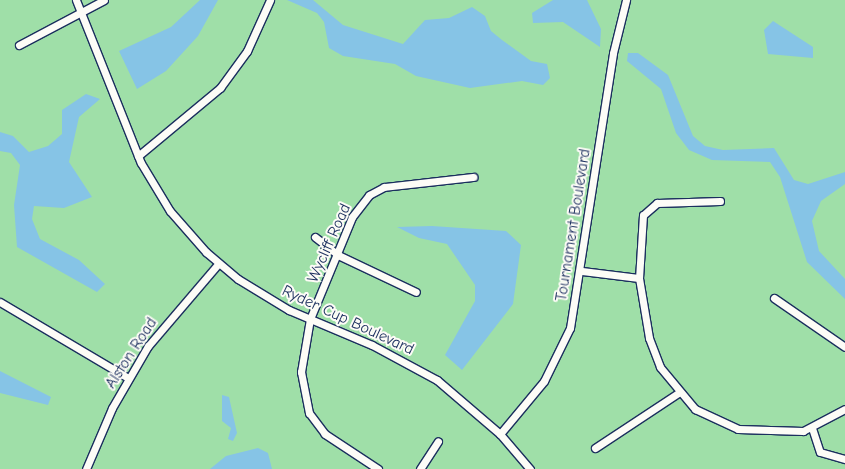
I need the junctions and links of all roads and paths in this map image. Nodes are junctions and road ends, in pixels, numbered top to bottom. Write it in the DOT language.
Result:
graph roads {
  1 [pos="76,0"];
  2 [pos="104,0"];
  3 [pos="270,0"];
  4 [pos="626,0"];
  5 [pos="83,13"];
  6 [pos="19,45"];
  7 [pos="138,156"];
  8 [pos="473,177"];
  9 [pos="720,201"];
  10 [pos="315,237"];
  11 [pos="338,255"];
  12 [pos="218,264"];
  13 [pos="582,271"];
  14 [pos="639,278"];
  15 [pos="416,292"];
  16 [pos="774,298"];
  17 [pos="0,302"];
  18 [pos="310,320"];
  19 [pos="845,346"];
  20 [pos="128,378"];
  21 [pos="678,393"];
  22 [pos="845,409"];
  23 [pos="812,428"];
  24 [pos="500,434"];
  25 [pos="438,441"];
  26 [pos="595,448"];
  27 [pos="845,459"];
  28 [pos="86,469"];
  29 [pos="378,469"];
  30 [pos="420,469"];
  31 [pos="530,469"];
  1 -- 5 [label="street, Ryder Cup Boulevard"];
  2 -- 5 [label="street"];
  3 -- 7 [label="street"];
  4 -- 13 [label="street, Tournament Boulevard"];
  5 -- 6 [label="street"];
  5 -- 7 [label="street, Ryder Cup Boulevard"];
  7 -- 12 [label="street, Ryder Cup Boulevard"];
  8 -- 11 [label="street, Wycliff Road"];
  9 -- 14 [label="street"];
  10 -- 11 [label="street"];
  11 -- 15 [label="street"];
  11 -- 18 [label="street, Wycliff Road"];
  12 -- 18 [label="street, Ryder Cup Boulevard"];
  12 -- 20 [label="street, Alston Road"];
  13 -- 14 [label="street"];
  13 -- 24 [label="street, Tournament Boulevard"];
  14 -- 21 [label="street"];
  16 -- 19 [label="street"];
  17 -- 20 [label="street"];
  18 -- 24 [label="street, Ryder Cup Boulevard"];
  18 -- 29 [label="street, Wycliff Road"];
  20 -- 28 [label="street, Alston Road"];
  21 -- 23 [label="street"];
  21 -- 26 [label="street"];
  22 -- 23 [label="street"];
  23 -- 27 [label="street"];
  24 -- 31 [label="street, Ryder Cup Boulevard"];
  25 -- 30 [label="street"];
}
